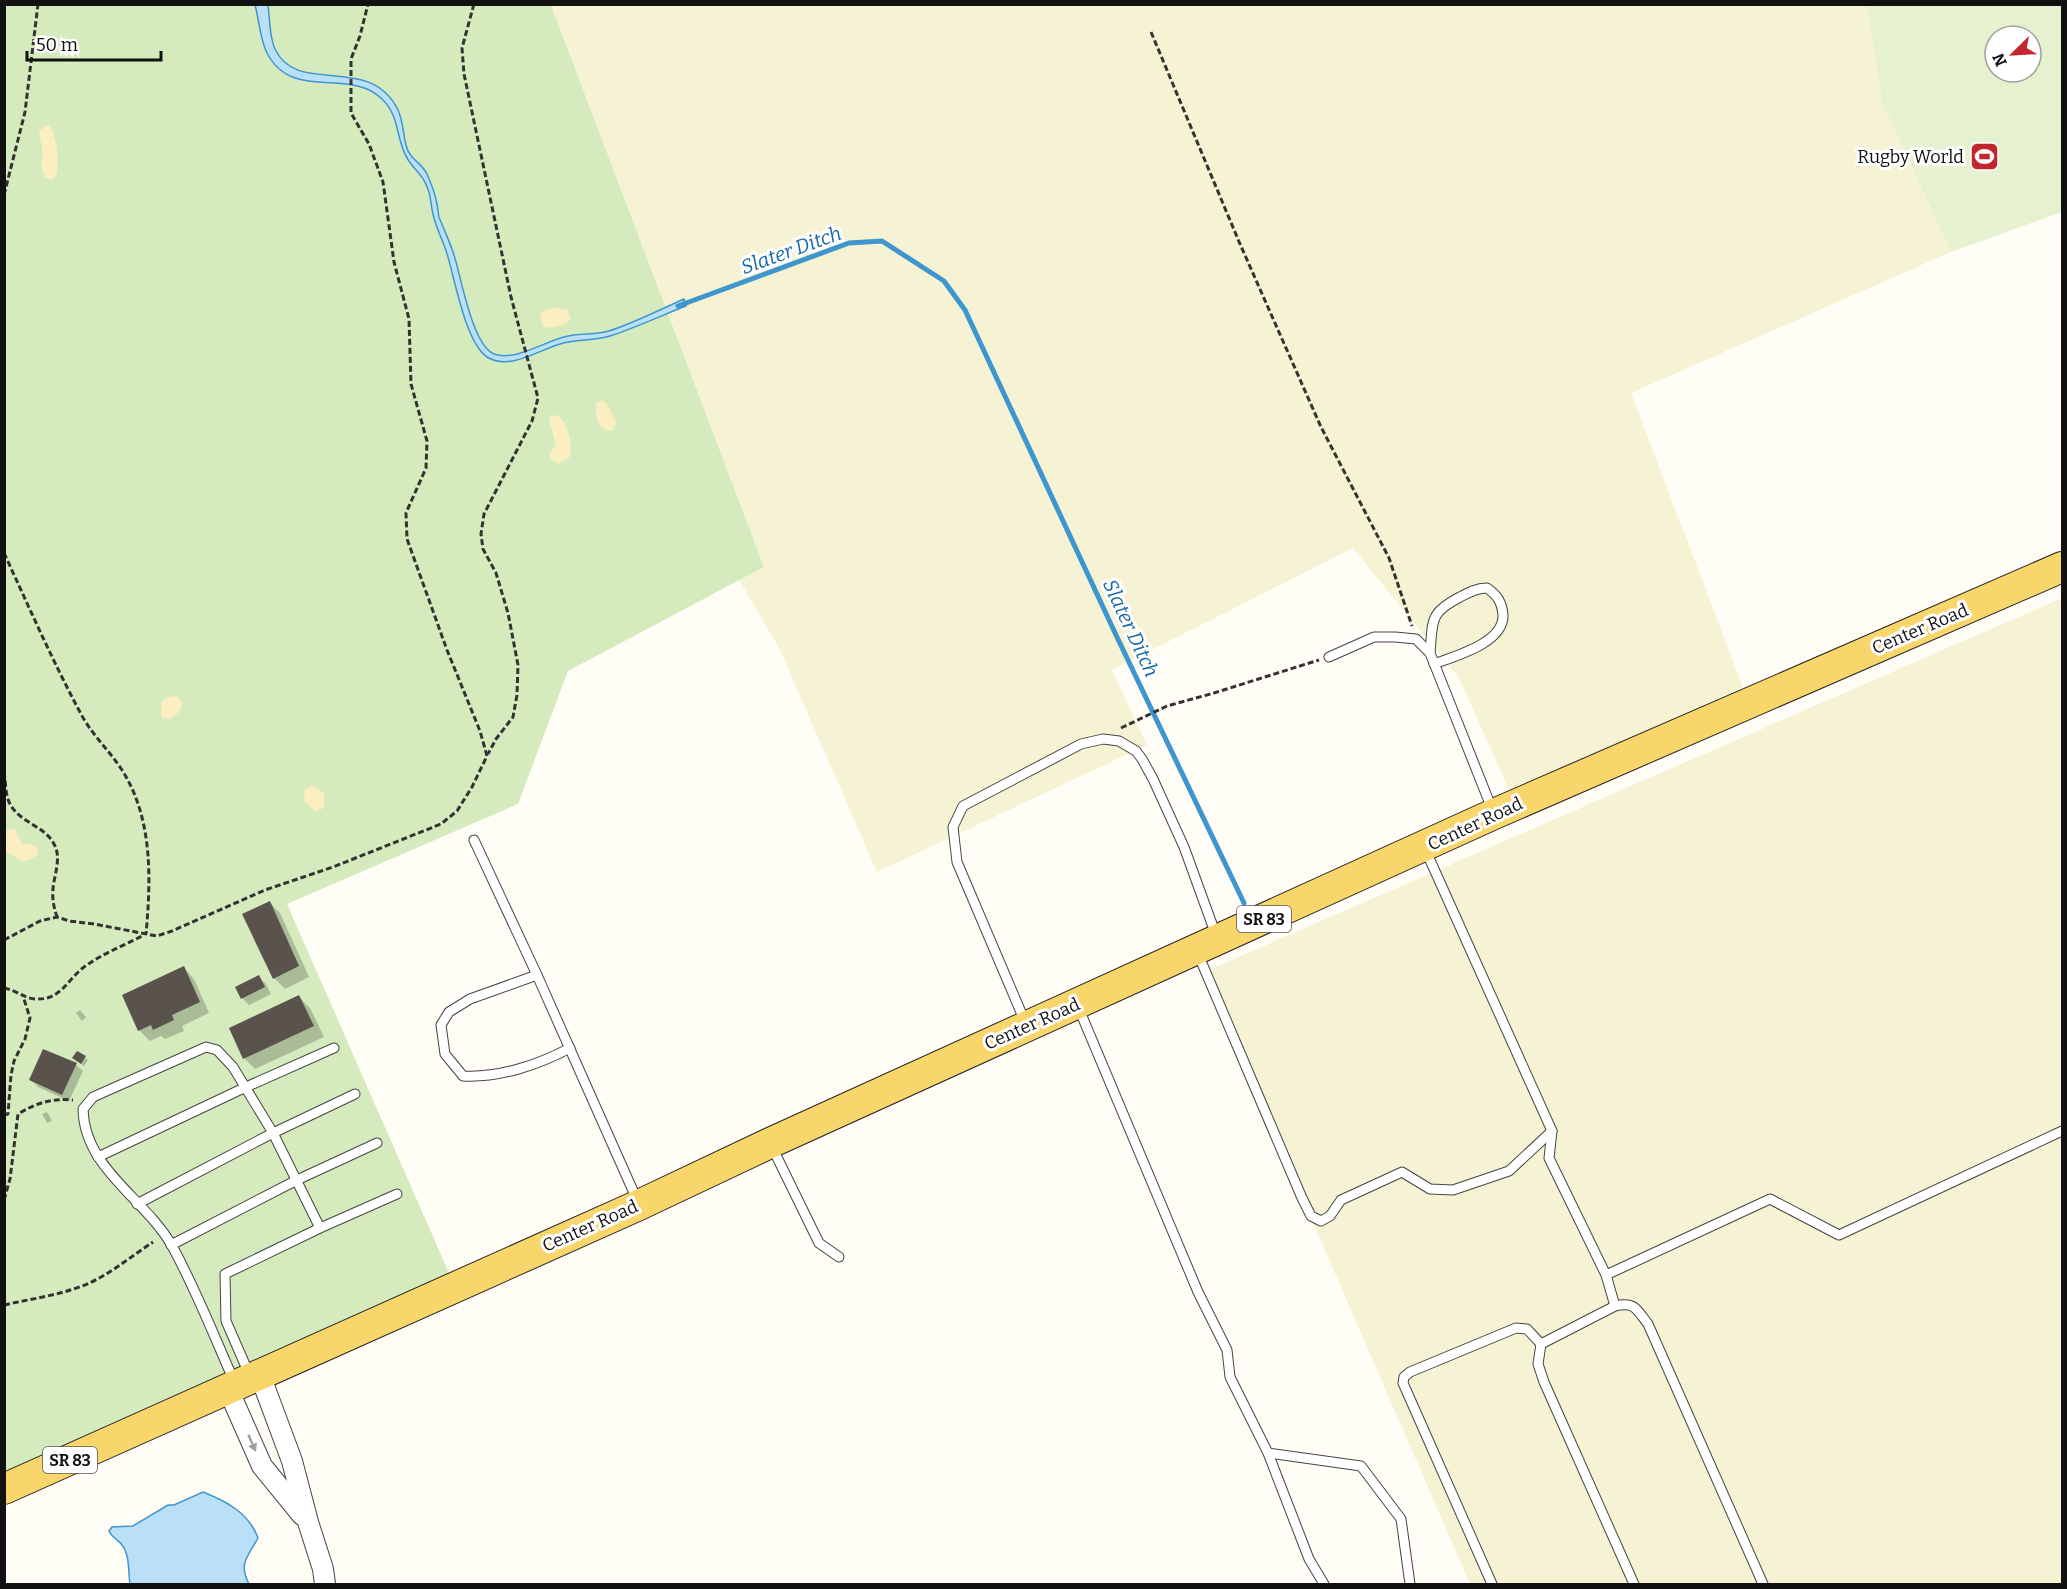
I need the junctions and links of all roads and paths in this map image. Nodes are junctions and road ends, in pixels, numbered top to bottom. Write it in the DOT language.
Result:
graph roads {
  1 [pos="39,4"];
  2 [pos="368,4"];
  3 [pos="474,4"];
  4 [pos="1151,32"];
  5 [pos="4,195"];
  6 [pos="4,553"];
  7 [pos="2062,567"];
  8 [pos="1416,639"];
  9 [pos="1430,653"];
  10 [pos="1329,657"];
  11 [pos="1434,664"];
  12 [pos="1139,719"];
  13 [pos="487,756"];
  14 [pos="4,772"];
  15 [pos="1494,814"];
  16 [pos="474,840"];
  17 [pos="1424,847"];
  18 [pos="57,917"];
  19 [pos="146,934"];
  20 [pos="4,940"];
  21 [pos="1207,945"];
  22 [pos="537,975"];
  23 [pos="4,988"];
  24 [pos="23,996"];
  25 [pos="1077,1004"];
  26 [pos="1027,1026"];
  27 [pos="333,1048"];
  28 [pos="570,1048"];
  29 [pos="246,1087"];
  30 [pos="355,1094"];
  31 [pos="75,1100"];
  32 [pos="4,1115"];
  33 [pos="1552,1131"];
  34 [pos="2062,1131"];
  35 [pos="273,1132"];
  36 [pos="377,1143"];
  37 [pos="770,1143"];
  38 [pos="98,1157"];
  39 [pos="297,1180"];
  40 [pos="397,1194"];
  41 [pos="4,1200"];
  42 [pos="138,1204"];
  43 [pos="639,1205"];
  44 [pos="320,1228"];
  45 [pos="164,1233"];
  46 [pos="171,1245"];
  47 [pos="839,1257"];
  48 [pos="1606,1275"];
  49 [pos="4,1305"];
  50 [pos="1615,1306"];
  51 [pos="1541,1344"];
  52 [pos="244,1382"];
  53 [pos="1268,1453"];
  54 [pos="4,1489"];
  55 [pos="308,1522"];
  56 [pos="326,1584"];
  57 [pos="1324,1584"];
  58 [pos="1410,1584"];
  59 [pos="1492,1584"];
  60 [pos="1634,1584"];
  61 [pos="1763,1584"];
  1 -- 5 [label="path"];
  2 -- 13 [label="path"];
  3 -- 13 [label="path"];
  4 -- 8 [label="path"];
  6 -- 19 [label="path"];
  7 -- 15 [label="main road, Center Road / SR 83"];
  8 -- 9 [label="lane"];
  8 -- 10 [label="lane"];
  9 -- 11 [label="lane"];
  9 -- 11 [label="lane"];
  10 -- 12 [label="path"];
  11 -- 15 [label="lane"];
  13 -- 19 [label="path"];
  14 -- 18 [label="path"];
  15 -- 17 [label="main road, Center Road / SR 83"];
  16 -- 22 [label="lane"];
  17 -- 21 [label="main road, Center Road / SR 83"];
  17 -- 33 [label="lane"];
  18 -- 19 [label="path"];
  18 -- 20 [label="path"];
  19 -- 24 [label="path"];
  21 -- 25 [label="main road, Center Road / SR 83"];
  21 -- 26 [label="lane"];
  21 -- 33 [label="lane"];
  22 -- 28 [label="lane"];
  22 -- 28 [label="lane"];
  23 -- 24 [label="path"];
  24 -- 32 [label="path"];
  25 -- 26 [label="main road, Center Road / SR 83"];
  25 -- 53 [label="lane"];
  26 -- 37 [label="main road, Center Road / SR 83"];
  27 -- 29 [label="lane"];
  28 -- 43 [label="lane"];
  29 -- 35 [label="lane"];
  29 -- 38 [label="lane"];
  29 -- 38 [label="lane"];
  30 -- 35 [label="lane"];
  31 -- 41 [label="path"];
  33 -- 48 [label="lane"];
  34 -- 48 [label="lane"];
  35 -- 39 [label="lane"];
  35 -- 42 [label="lane"];
  36 -- 39 [label="lane"];
  37 -- 43 [label="main road, Center Road / SR 83"];
  37 -- 47 [label="lane"];
  38 -- 42 [label="lane"];
  39 -- 44 [label="lane"];
  39 -- 46 [label="lane"];
  40 -- 44 [label="lane"];
  42 -- 45 [label="lane"];
  43 -- 52 [label="main road, Center Road / SR 83"];
  44 -- 52 [label="lane"];
  45 -- 46 [label="lane"];
  45 -- 49 [label="path"];
  46 -- 52 [label="lane"];
  48 -- 50 [label="lane"];
  50 -- 51 [label="lane"];
  50 -- 61 [label="lane"];
  51 -- 59 [label="lane"];
  51 -- 60 [label="lane"];
  52 -- 54 [label="main road, Center Road / SR 83"];
  52 -- 55 [label="street"];
  52 -- 55 [label="street, one-way"];
  53 -- 57 [label="lane"];
  53 -- 58 [label="lane"];
  55 -- 56 [label="street"];
}
